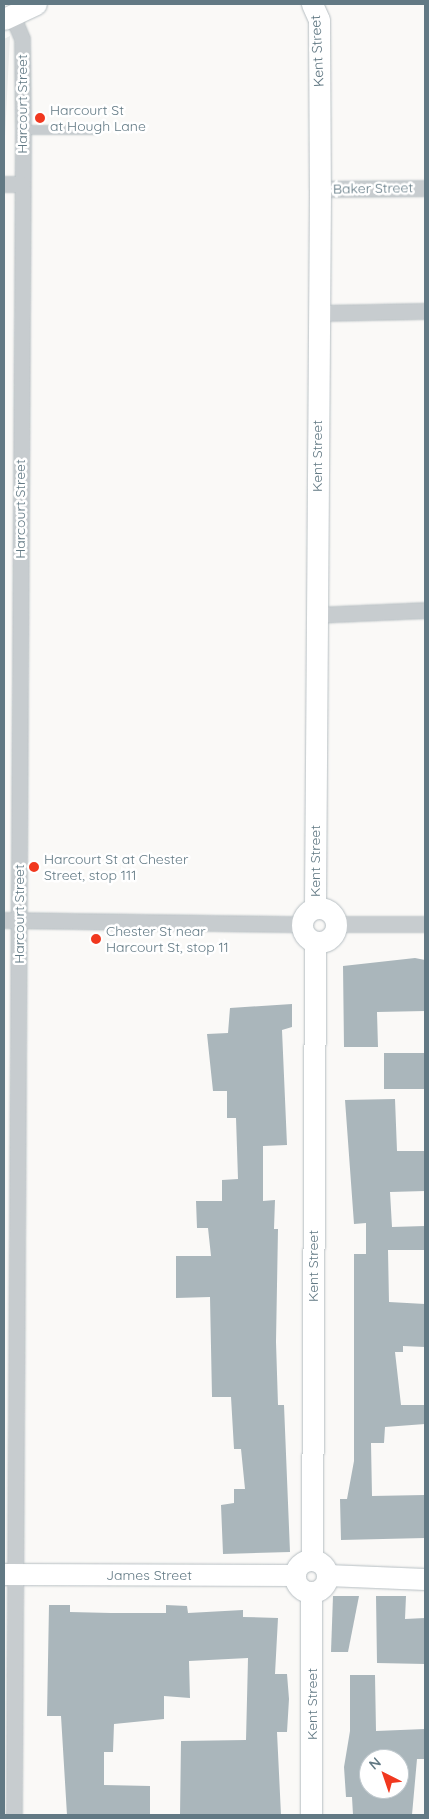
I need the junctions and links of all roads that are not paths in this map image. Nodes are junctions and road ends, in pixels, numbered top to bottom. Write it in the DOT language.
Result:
graph roads {
  1 [pos="36,4"];
  2 [pos="315,4"];
  3 [pos="8,17"];
  4 [pos="23,130"];
  5 [pos="96,130"];
  6 [pos="4,184"];
  7 [pos="22,184"];
  8 [pos="425,188"];
  9 [pos="320,189"];
  10 [pos="425,311"];
  11 [pos="317,313"];
  12 [pos="425,610"];
  13 [pos="316,615"];
  14 [pos="315,907"];
  15 [pos="4,920"];
  16 [pos="19,923"];
  17 [pos="302,924"];
  18 [pos="337,924"];
  19 [pos="425,924"];
  20 [pos="315,942"];
  21 [pos="312,1560"];
  22 [pos="10,1575"];
  23 [pos="295,1575"];
  24 [pos="327,1576"];
  25 [pos="425,1579"];
  26 [pos="312,1592"];
  27 [pos="14,1815"];
  28 [pos="311,1815"];
  1 -- 3 [label="street"];
  2 -- 9 [label="street, Kent Street"];
  3 -- 4 [label="street, Harcourt Street"];
  4 -- 5 [label="lane"];
  4 -- 7 [label="street, Harcourt Street"];
  6 -- 7 [label="street"];
  7 -- 16 [label="street, Harcourt Street"];
  8 -- 9 [label="street, Baker Street"];
  9 -- 11 [label="street, Kent Street"];
  10 -- 11 [label="street"];
  11 -- 13 [label="street, Kent Street"];
  12 -- 13 [label="street"];
  13 -- 14 [label="street, Kent Street"];
  14 -- 17 [label="street, Kent Street"];
  14 -- 18 [label="street, Kent Street"];
  15 -- 16 [label="street"];
  16 -- 17 [label="street"];
  16 -- 22 [label="street, Harcourt Street"];
  17 -- 20 [label="street"];
  18 -- 19 [label="street"];
  18 -- 20 [label="street"];
  20 -- 21 [label="street, Kent Street"];
  21 -- 23 [label="street"];
  21 -- 24 [label="street"];
  22 -- 23 [label="street, James Street"];
  22 -- 27 [label="street, Harcourt Street"];
  23 -- 26 [label="street"];
  24 -- 25 [label="street"];
  24 -- 26 [label="street"];
  26 -- 28 [label="street, Kent Street"];
}
